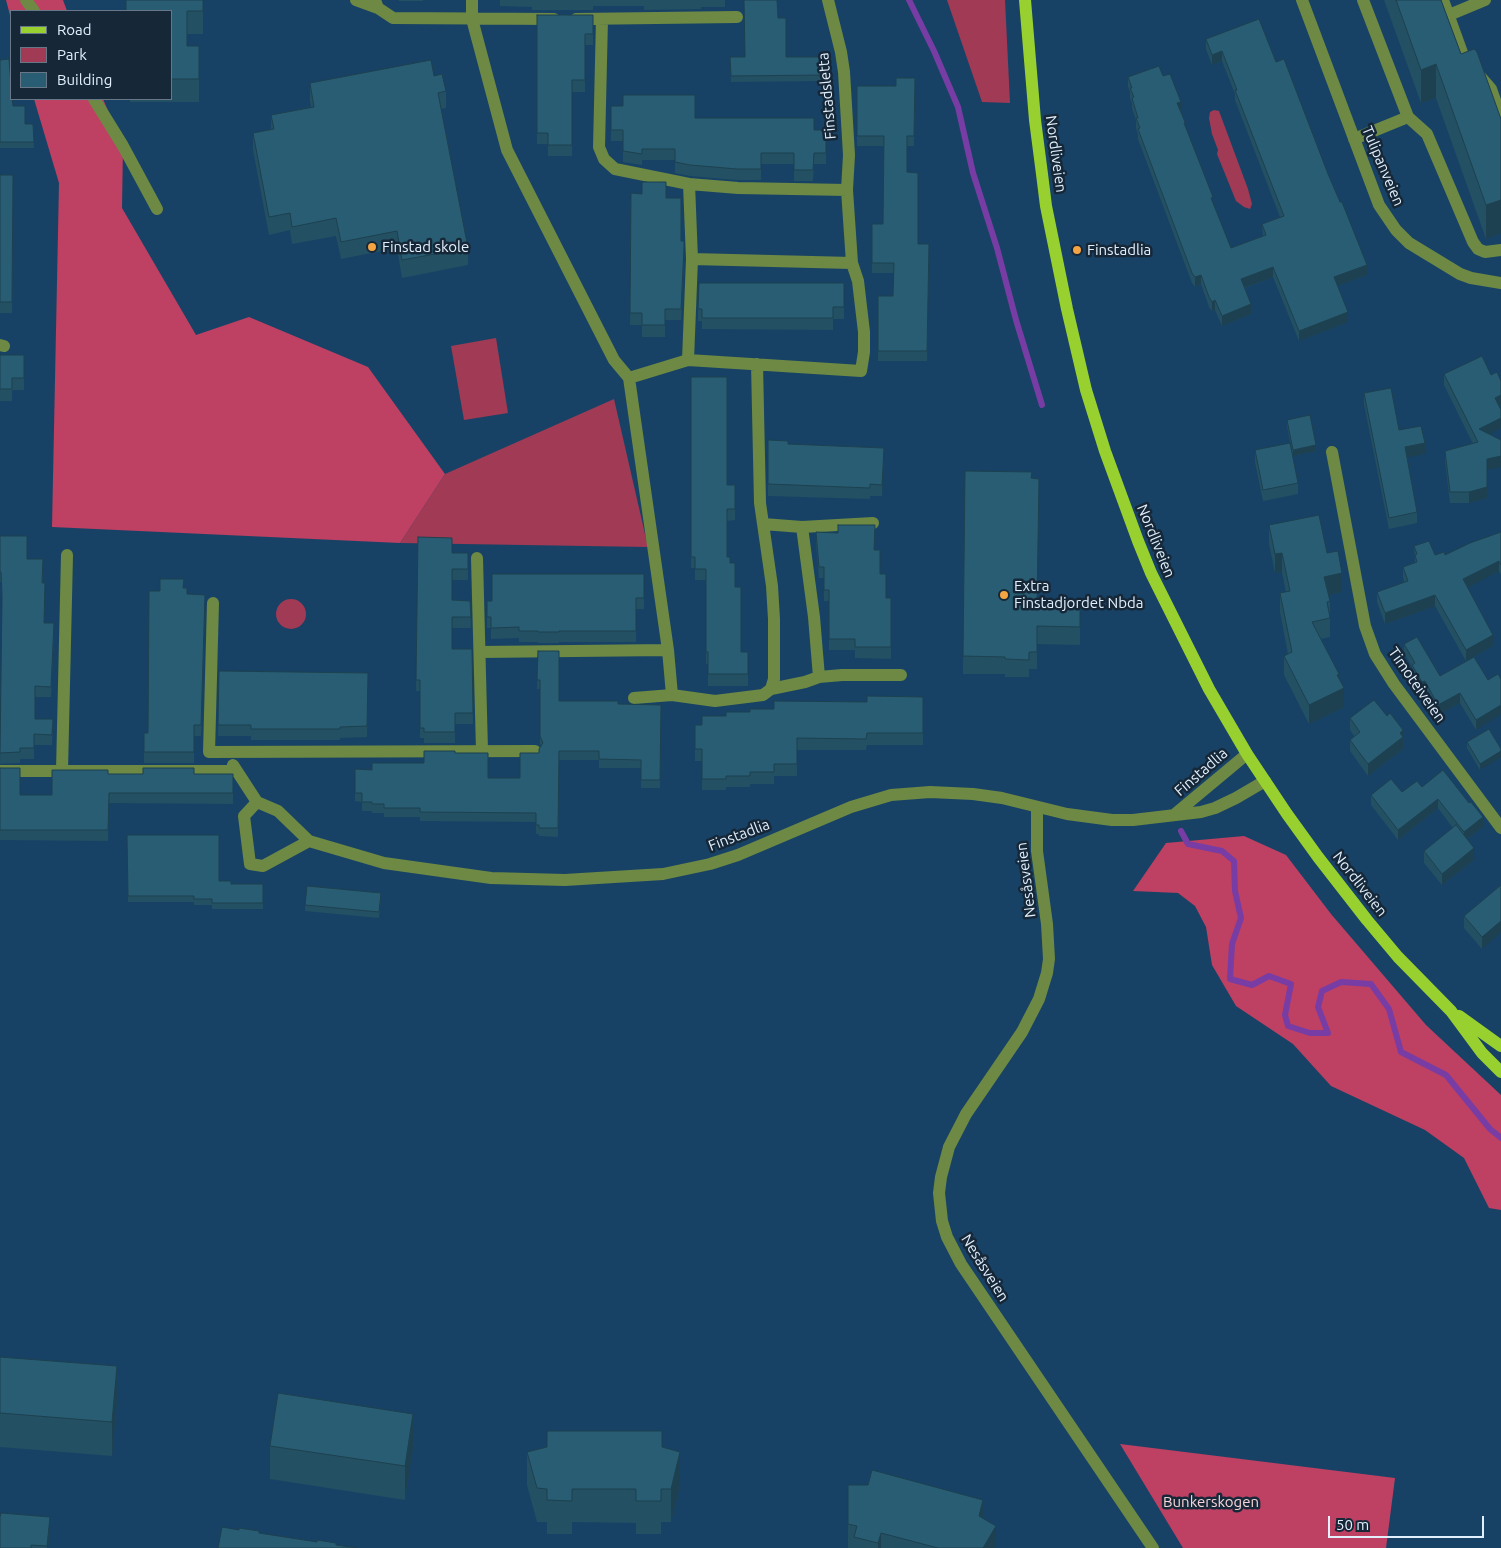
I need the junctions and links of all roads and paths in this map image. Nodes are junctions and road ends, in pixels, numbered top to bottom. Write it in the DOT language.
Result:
graph roads {
  1 [pos="356,0"];
  2 [pos="472,0"];
  3 [pos="828,0"];
  4 [pos="1025,0"];
  5 [pos="1302,0"];
  6 [pos="1363,0"];
  7 [pos="1443,0"];
  8 [pos="1485,0"];
  9 [pos="377,4"];
  10 [pos="1449,15"];
  11 [pos="737,17"];
  12 [pos="472,19"];
  13 [pos="602,19"];
  14 [pos="95,100"];
  15 [pos="1408,117"];
  16 [pos="1501,118"];
  17 [pos="1354,138"];
  18 [pos="689,184"];
  19 [pos="847,190"];
  20 [pos="157,208"];
  21 [pos="1501,250"];
  22 [pos="692,259"];
  23 [pos="852,263"];
  24 [pos="1501,283"];
  25 [pos="688,360"];
  26 [pos="757,364"];
  27 [pos="629,378"];
  28 [pos="1332,452"];
  29 [pos="873,523"];
  30 [pos="763,524"];
  31 [pos="802,527"];
  32 [pos="67,555"];
  33 [pos="477,558"];
  34 [pos="213,603"];
  35 [pos="668,650"];
  36 [pos="480,652"];
  37 [pos="901,675"];
  38 [pos="818,677"];
  39 [pos="771,689"];
  40 [pos="672,695"];
  41 [pos="634,698"];
  42 [pos="482,751"];
  43 [pos="535,751"];
  44 [pos="225,752"];
  45 [pos="1247,754"];
  46 [pos="62,770"];
  47 [pos="0,771"];
  48 [pos="237,771"];
  49 [pos="1265,781"];
  50 [pos="257,802"];
  51 [pos="1037,807"];
  52 [pos="1175,814"];
  53 [pos="1501,828"];
  54 [pos="309,841"];
  55 [pos="1451,1011"];
  56 [pos="1501,1046"];
  57 [pos="1501,1072"];
  58 [pos="1153,1548"];
  1 -- 9 [label="street"];
  2 -- 12 [label="street"];
  3 -- 19 [label="street, Finstadsletta"];
  4 -- 45 [label="main road, Nordliveien"];
  5 -- 17 [label="street, Tulipanveien"];
  6 -- 15 [label="street"];
  7 -- 10 [label="street"];
  8 -- 10 [label="street"];
  9 -- 12 [label="street"];
  10 -- 16 [label="street"];
  11 -- 13 [label="street"];
  12 -- 13 [label="street"];
  12 -- 27 [label="street"];
  13 -- 18 [label="street"];
  14 -- 20 [label="street"];
  15 -- 17 [label="street"];
  15 -- 21 [label="street"];
  17 -- 24 [label="street, Tulipanveien"];
  18 -- 19 [label="street"];
  18 -- 22 [label="street"];
  19 -- 23 [label="street, Finstadsletta"];
  22 -- 23 [label="street"];
  22 -- 25 [label="street"];
  23 -- 26 [label="street, Finstadsletta"];
  25 -- 26 [label="street"];
  25 -- 27 [label="street"];
  26 -- 30 [label="street"];
  27 -- 35 [label="street"];
  28 -- 53 [label="street, Timoteiveien"];
  29 -- 31 [label="street"];
  30 -- 31 [label="street"];
  30 -- 39 [label="street"];
  31 -- 38 [label="street"];
  32 -- 46 [label="street"];
  33 -- 36 [label="street"];
  34 -- 44 [label="street"];
  35 -- 36 [label="street"];
  35 -- 40 [label="street"];
  36 -- 42 [label="street"];
  37 -- 38 [label="street"];
  38 -- 39 [label="street"];
  39 -- 40 [label="street"];
  40 -- 41 [label="street"];
  42 -- 43 [label="street"];
  42 -- 44 [label="street"];
  44 -- 48 [label="street"];
  45 -- 49 [label="main road, Nordliveien"];
  45 -- 52 [label="street, Finstadlia"];
  46 -- 47 [label="street"];
  46 -- 48 [label="street"];
  48 -- 50 [label="street"];
  49 -- 52 [label="street, Finstadlia"];
  49 -- 55 [label="main road, Nordliveien"];
  50 -- 54 [label="street, Finstadlia"];
  50 -- 54 [label="street"];
  51 -- 52 [label="street, Finstadlia"];
  51 -- 54 [label="street, Finstadlia"];
  51 -- 58 [label="street, Nesåsveien"];
  55 -- 56 [label="main road, Nordliveien"];
  55 -- 57 [label="main road, Nordliveien"];
}
